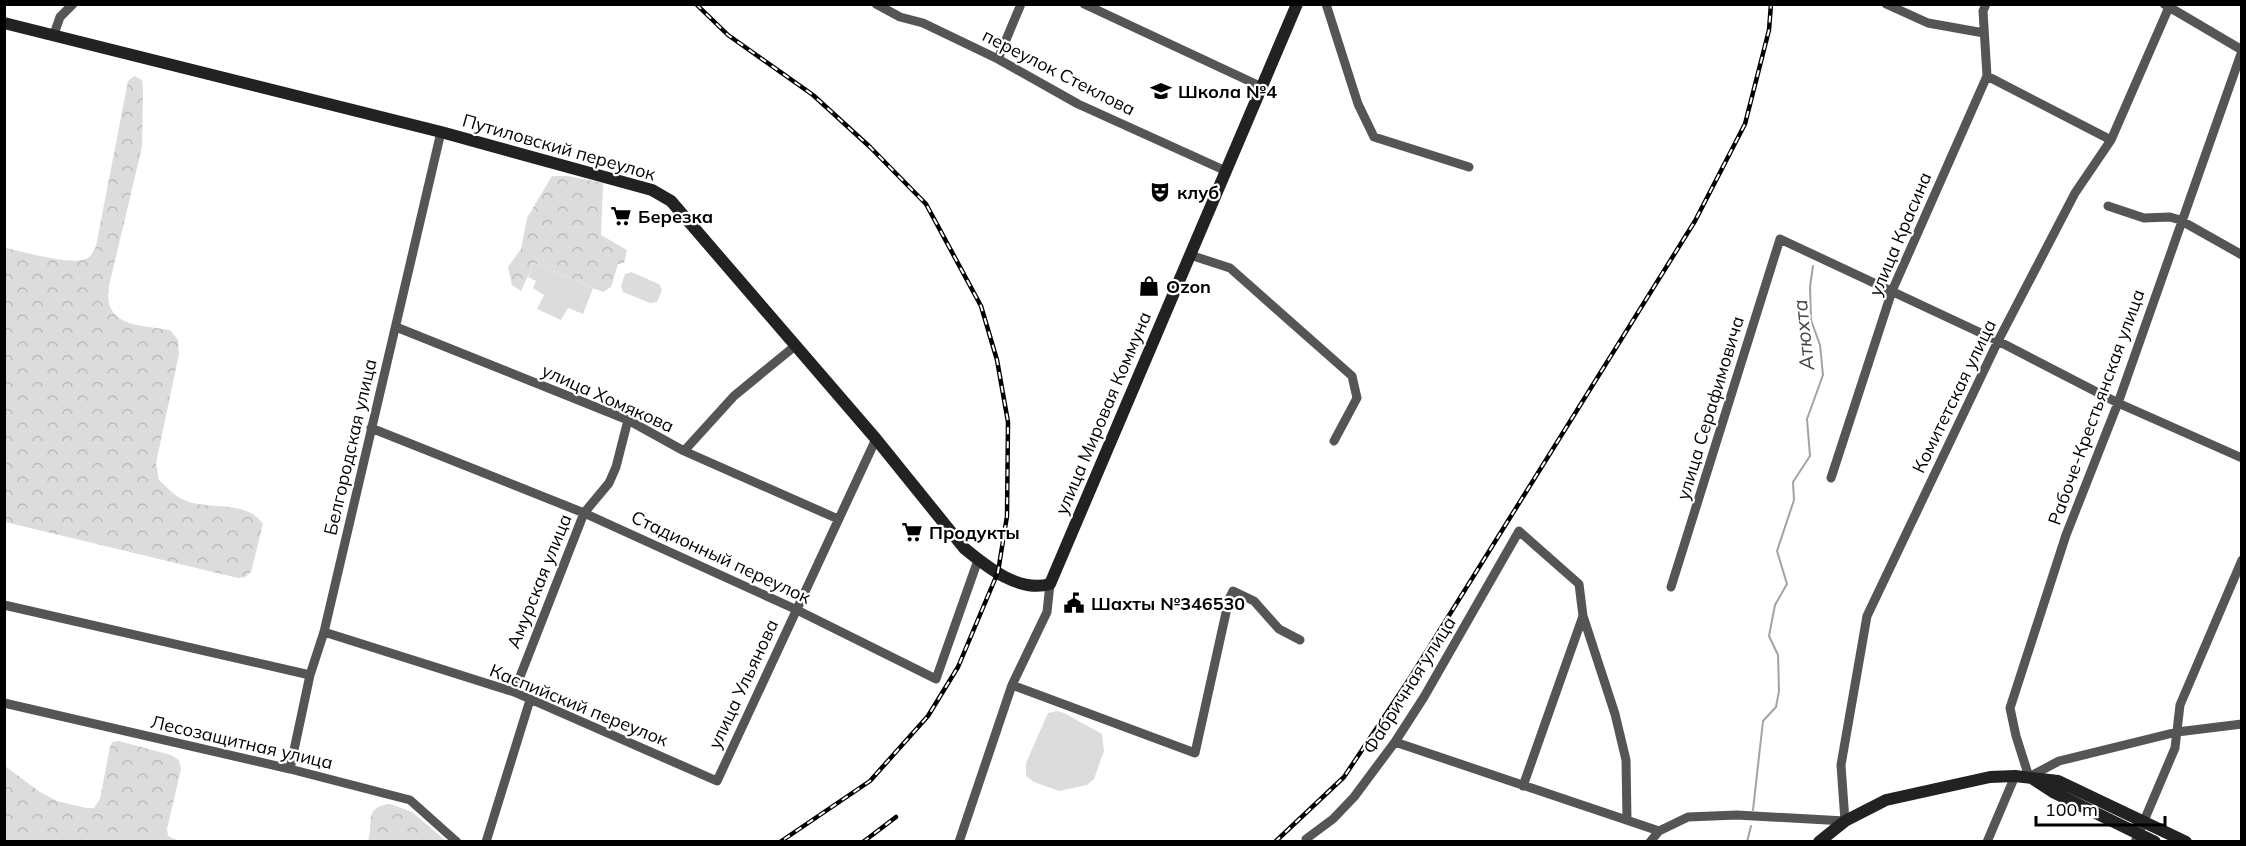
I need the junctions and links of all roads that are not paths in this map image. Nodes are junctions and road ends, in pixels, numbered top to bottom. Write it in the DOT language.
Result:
graph roads {
  1 [pos="73,4"];
  2 [pos="876,4"];
  3 [pos="1021,4"];
  4 [pos="1084,4"];
  5 [pos="1297,4"];
  6 [pos="1326,4"];
  7 [pos="1886,4"];
  8 [pos="1986,4"];
  9 [pos="2166,6"];
  10 [pos="4,23"];
  11 [pos="1984,33"];
  12 [pos="54,34"];
  13 [pos="2241,50"];
  14 [pos="998,59"];
  15 [pos="1987,76"];
  16 [pos="1262,87"];
  17 [pos="441,132"];
  18 [pos="2111,140"];
  19 [pos="1469,167"];
  20 [pos="1226,171"];
  21 [pos="2108,206"];
  22 [pos="2180,220"];
  23 [pos="1190,255"];
  24 [pos="2241,255"];
  25 [pos="1892,291"];
  26 [pos="396,327"];
  27 [pos="1998,341"];
  28 [pos="795,346"];
  29 [pos="2118,403"];
  30 [pos="628,420"];
  31 [pos="371,428"];
  32 [pos="876,439"];
  33 [pos="1334,441"];
  34 [pos="684,451"];
  35 [pos="2241,458"];
  36 [pos="1831,478"];
  37 [pos="584,513"];
  38 [pos="838,519"];
  39 [pos="978,560"];
  40 [pos="2241,560"];
  41 [pos="1050,584"];
  42 [pos="1671,587"];
  43 [pos="4,605"];
  44 [pos="795,609"];
  45 [pos="1583,616"];
  46 [pos="324,632"];
  47 [pos="1300,640"];
  48 [pos="310,675"];
  49 [pos="1012,685"];
  50 [pos="514,692"];
  51 [pos="530,700"];
  52 [pos="4,703"];
  53 [pos="2241,724"];
  54 [pos="2177,732"];
  55 [pos="1395,742"];
  56 [pos="290,769"];
  57 [pos="2015,776"];
  58 [pos="2030,777"];
  59 [pos="717,781"];
  60 [pos="1523,786"];
  61 [pos="1627,820"];
  62 [pos="1845,822"];
  63 [pos="1659,831"];
  64 [pos="2140,832"];
  65 [pos="1306,838"];
  66 [pos="457,842"];
  67 [pos="486,842"];
  68 [pos="959,842"];
  69 [pos="1650,842"];
  70 [pos="1819,842"];
  71 [pos="1987,842"];
  72 [pos="2155,842"];
  73 [pos="2186,842"];
  1 -- 12 [label="street"];
  2 -- 14 [label="street, переулок Стеклова"];
  3 -- 14 [label="street"];
  4 -- 16 [label="street"];
  5 -- 16 [label="main road, улица Мировая Коммуна"];
  6 -- 19 [label="street"];
  7 -- 11 [label="street"];
  8 -- 11 [label="street, улица Красина"];
  9 -- 13 [label="street"];
  9 -- 18 [label="street, Комитетская улица"];
  10 -- 12 [label="main road, Путиловский переулок"];
  11 -- 15 [label="street, улица Красина"];
  12 -- 17 [label="main road, Путиловский переулок"];
  13 -- 22 [label="street, Рабоче-Крестьянская улица"];
  14 -- 20 [label="street, переулок Стеклова"];
  15 -- 18 [label="street"];
  15 -- 25 [label="street, улица Красина"];
  16 -- 20 [label="main road, улица Мировая Коммуна"];
  17 -- 26 [label="street, Белгородская улица"];
  17 -- 28 [label="main road, Путиловский переулок"];
  18 -- 27 [label="street, Комитетская улица"];
  20 -- 23 [label="main road, улица Мировая Коммуна"];
  21 -- 22 [label="street"];
  22 -- 24 [label="street"];
  22 -- 29 [label="street, Рабоче-Крестьянская улица"];
  23 -- 33 [label="street"];
  23 -- 41 [label="main road, улица Мировая Коммуна"];
  25 -- 27 [label="street"];
  25 -- 36 [label="street, улица Красина"];
  25 -- 42 [label="street, улица Серафимовича"];
  26 -- 30 [label="street, улица Хомякова"];
  26 -- 31 [label="street, Белгородская улица"];
  27 -- 29 [label="street"];
  27 -- 62 [label="street, Комитетская улица"];
  28 -- 32 [label="main road, Путиловский переулок"];
  28 -- 34 [label="street"];
  29 -- 35 [label="street"];
  29 -- 58 [label="street, Рабоче-Крестьянская улица"];
  30 -- 34 [label="street, улица Хомякова"];
  30 -- 37 [label="street, Амурская улица"];
  31 -- 37 [label="street, Стадионный переулок"];
  31 -- 46 [label="street, Белгородская улица"];
  32 -- 38 [label="street, улица Ульянова"];
  32 -- 39 [label="main road, Путиловский переулок"];
  34 -- 38 [label="street, улица Хомякова"];
  37 -- 44 [label="street, Стадионный переулок"];
  37 -- 50 [label="street, Амурская улица"];
  38 -- 44 [label="street, улица Ульянова"];
  39 -- 41 [label="main road, Путиловский переулок"];
  39 -- 44 [label="street, Стадионный переулок"];
  40 -- 54 [label="street"];
  41 -- 49 [label="street, улица Мировая Коммуна"];
  43 -- 48 [label="street"];
  44 -- 59 [label="street, улица Ульянова"];
  45 -- 55 [label="street, Фабричная улица"];
  45 -- 60 [label="street"];
  45 -- 61 [label="street"];
  46 -- 48 [label="street, Белгородская улица"];
  46 -- 50 [label="street, Каспийский переулок"];
  47 -- 49 [label="street"];
  48 -- 56 [label="street, Белгородская улица"];
  49 -- 68 [label="street, улица Мировая Коммуна"];
  50 -- 51 [label="street, Каспийский переулок"];
  51 -- 59 [label="street, Каспийский переулок"];
  51 -- 67 [label="street"];
  52 -- 56 [label="street, Лесозащитная улица"];
  53 -- 54 [label="street"];
  54 -- 58 [label="street"];
  54 -- 64 [label="street"];
  55 -- 60 [label="street"];
  55 -- 65 [label="street, Фабричная улица"];
  56 -- 66 [label="street, Лесозащитная улица"];
  57 -- 58 [label="main road"];
  57 -- 62 [label="main road"];
  57 -- 71 [label="street"];
  58 -- 64 [label="main road"];
  60 -- 61 [label="street"];
  61 -- 63 [label="street"];
  62 -- 63 [label="street"];
  62 -- 70 [label="main road"];
  63 -- 69 [label="street"];
  64 -- 72 [label="main road"];
  64 -- 73 [label="main road"];
}
